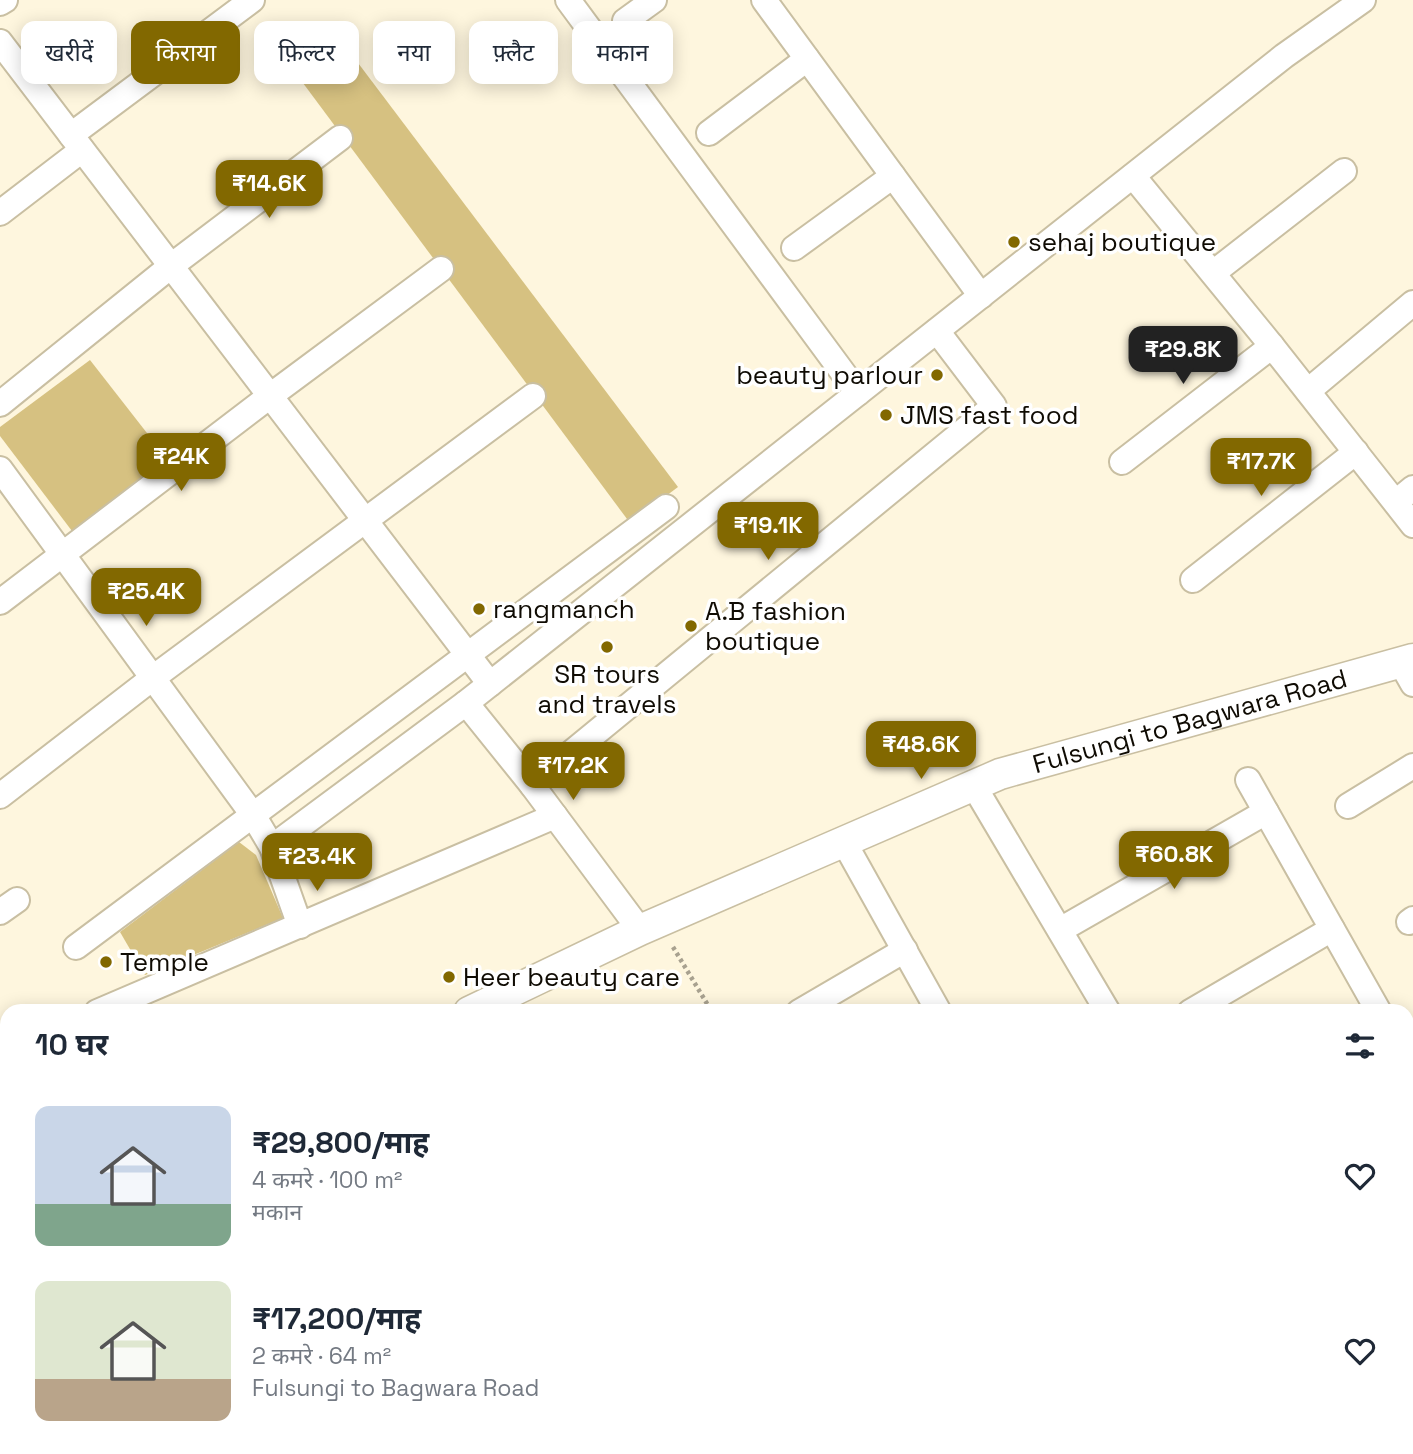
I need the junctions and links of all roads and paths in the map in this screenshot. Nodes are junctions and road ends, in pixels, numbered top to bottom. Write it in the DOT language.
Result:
graph roads {
  1 [pos="5,0"];
  2 [pos="251,0"];
  3 [pos="568,0"];
  4 [pos="654,0"];
  5 [pos="764,0"];
  6 [pos="1363,0"];
  7 [pos="0,4"];
  8 [pos="625,21"];
  9 [pos="0,42"];
  10 [pos="807,59"];
  11 [pos="709,133"];
  12 [pos="340,138"];
  13 [pos="77,142"];
  14 [pos="1344,171"];
  15 [pos="893,176"];
  16 [pos="1133,176"];
  17 [pos="0,213"];
  18 [pos="794,248"];
  19 [pos="171,266"];
  20 [pos="441,269"];
  21 [pos="1213,274"];
  22 [pos="981,296"];
  23 [pos="1413,303"];
  24 [pos="937,331"];
  25 [pos="1272,346"];
  26 [pos="1308,391"];
  27 [pos="858,393"];
  28 [pos="270,396"];
  29 [pos="533,396"];
  30 [pos="0,404"];
  31 [pos="1356,452"];
  32 [pos="1122,462"];
  33 [pos="0,469"];
  34 [pos="1405,495"];
  35 [pos="666,507"];
  36 [pos="367,522"];
  37 [pos="1413,525"];
  38 [pos="64,555"];
  39 [pos="1193,580"];
  40 [pos="0,602"];
  41 [pos="468,654"];
  42 [pos="1409,669"];
  43 [pos="155,677"];
  44 [pos="490,684"];
  45 [pos="466,703"];
  46 [pos="1413,766"];
  47 [pos="1248,780"];
  48 [pos="532,785"];
  49 [pos="974,786"];
  50 [pos="0,796"];
  51 [pos="1348,806"];
  52 [pos="1266,812"];
  53 [pos="253,815"];
  54 [pos="555,816"];
  55 [pos="844,842"];
  56 [pos="272,847"];
  57 [pos="300,926"];
  58 [pos="649,926"];
  59 [pos="1332,929"];
  60 [pos="1059,930"];
  61 [pos="76,947"];
  62 [pos="905,950"];
  63 [pos="116,1004"];
  64 [pos="489,1004"];
  65 [pos="706,1004"];
  66 [pos="813,1004"];
  67 [pos="935,1004"];
  68 [pos="1103,1004"];
  69 [pos="1204,1004"];
  70 [pos="1374,1004"];
  1 -- 7 [label="street"];
  2 -- 13 [label="street"];
  3 -- 27 [label="street"];
  4 -- 8 [label="street"];
  5 -- 10 [label="street"];
  6 -- 16 [label="street"];
  9 -- 13 [label="street"];
  10 -- 11 [label="street"];
  10 -- 15 [label="street"];
  12 -- 19 [label="street"];
  13 -- 17 [label="street"];
  13 -- 19 [label="street"];
  14 -- 21 [label="street"];
  15 -- 18 [label="street"];
  15 -- 22 [label="street"];
  16 -- 21 [label="street"];
  16 -- 22 [label="street"];
  19 -- 28 [label="street"];
  19 -- 30 [label="street"];
  20 -- 28 [label="street"];
  21 -- 25 [label="street"];
  22 -- 24 [label="street"];
  23 -- 26 [label="street"];
  24 -- 27 [label="street"];
  24 -- 48 [label="street"];
  25 -- 26 [label="street"];
  25 -- 32 [label="street"];
  26 -- 31 [label="street"];
  27 -- 44 [label="street"];
  28 -- 36 [label="street"];
  28 -- 38 [label="street"];
  29 -- 36 [label="street"];
  31 -- 34 [label="street"];
  31 -- 39 [label="street"];
  33 -- 38 [label="street"];
  34 -- 37 [label="street"];
  35 -- 41 [label="street"];
  36 -- 41 [label="street"];
  36 -- 43 [label="street"];
  38 -- 40 [label="street"];
  38 -- 43 [label="street"];
  41 -- 44 [label="street"];
  41 -- 53 [label="street"];
  42 -- 49 [label="street, Fulsungi to Bagwara Road"];
  43 -- 50 [label="street"];
  43 -- 53 [label="street"];
  44 -- 45 [label="street"];
  45 -- 48 [label="street"];
  45 -- 56 [label="street"];
  46 -- 51 [label="street"];
  47 -- 52 [label="street"];
  48 -- 54 [label="street"];
  49 -- 55 [label="street, Fulsungi to Bagwara Road"];
  49 -- 60 [label="street"];
  52 -- 59 [label="street"];
  52 -- 60 [label="street"];
  53 -- 56 [label="street"];
  53 -- 61 [label="street"];
  54 -- 57 [label="street"];
  54 -- 58 [label="street"];
  55 -- 58 [label="street, Fulsungi to Bagwara Road"];
  55 -- 62 [label="street"];
  56 -- 57 [label="street"];
  57 -- 63 [label="street"];
  58 -- 64 [label="street, Fulsungi to Bagwara Road"];
  58 -- 65 [label="path"];
  59 -- 69 [label="street"];
  59 -- 70 [label="street"];
  60 -- 68 [label="street"];
  62 -- 66 [label="street"];
  62 -- 67 [label="street"];
}
